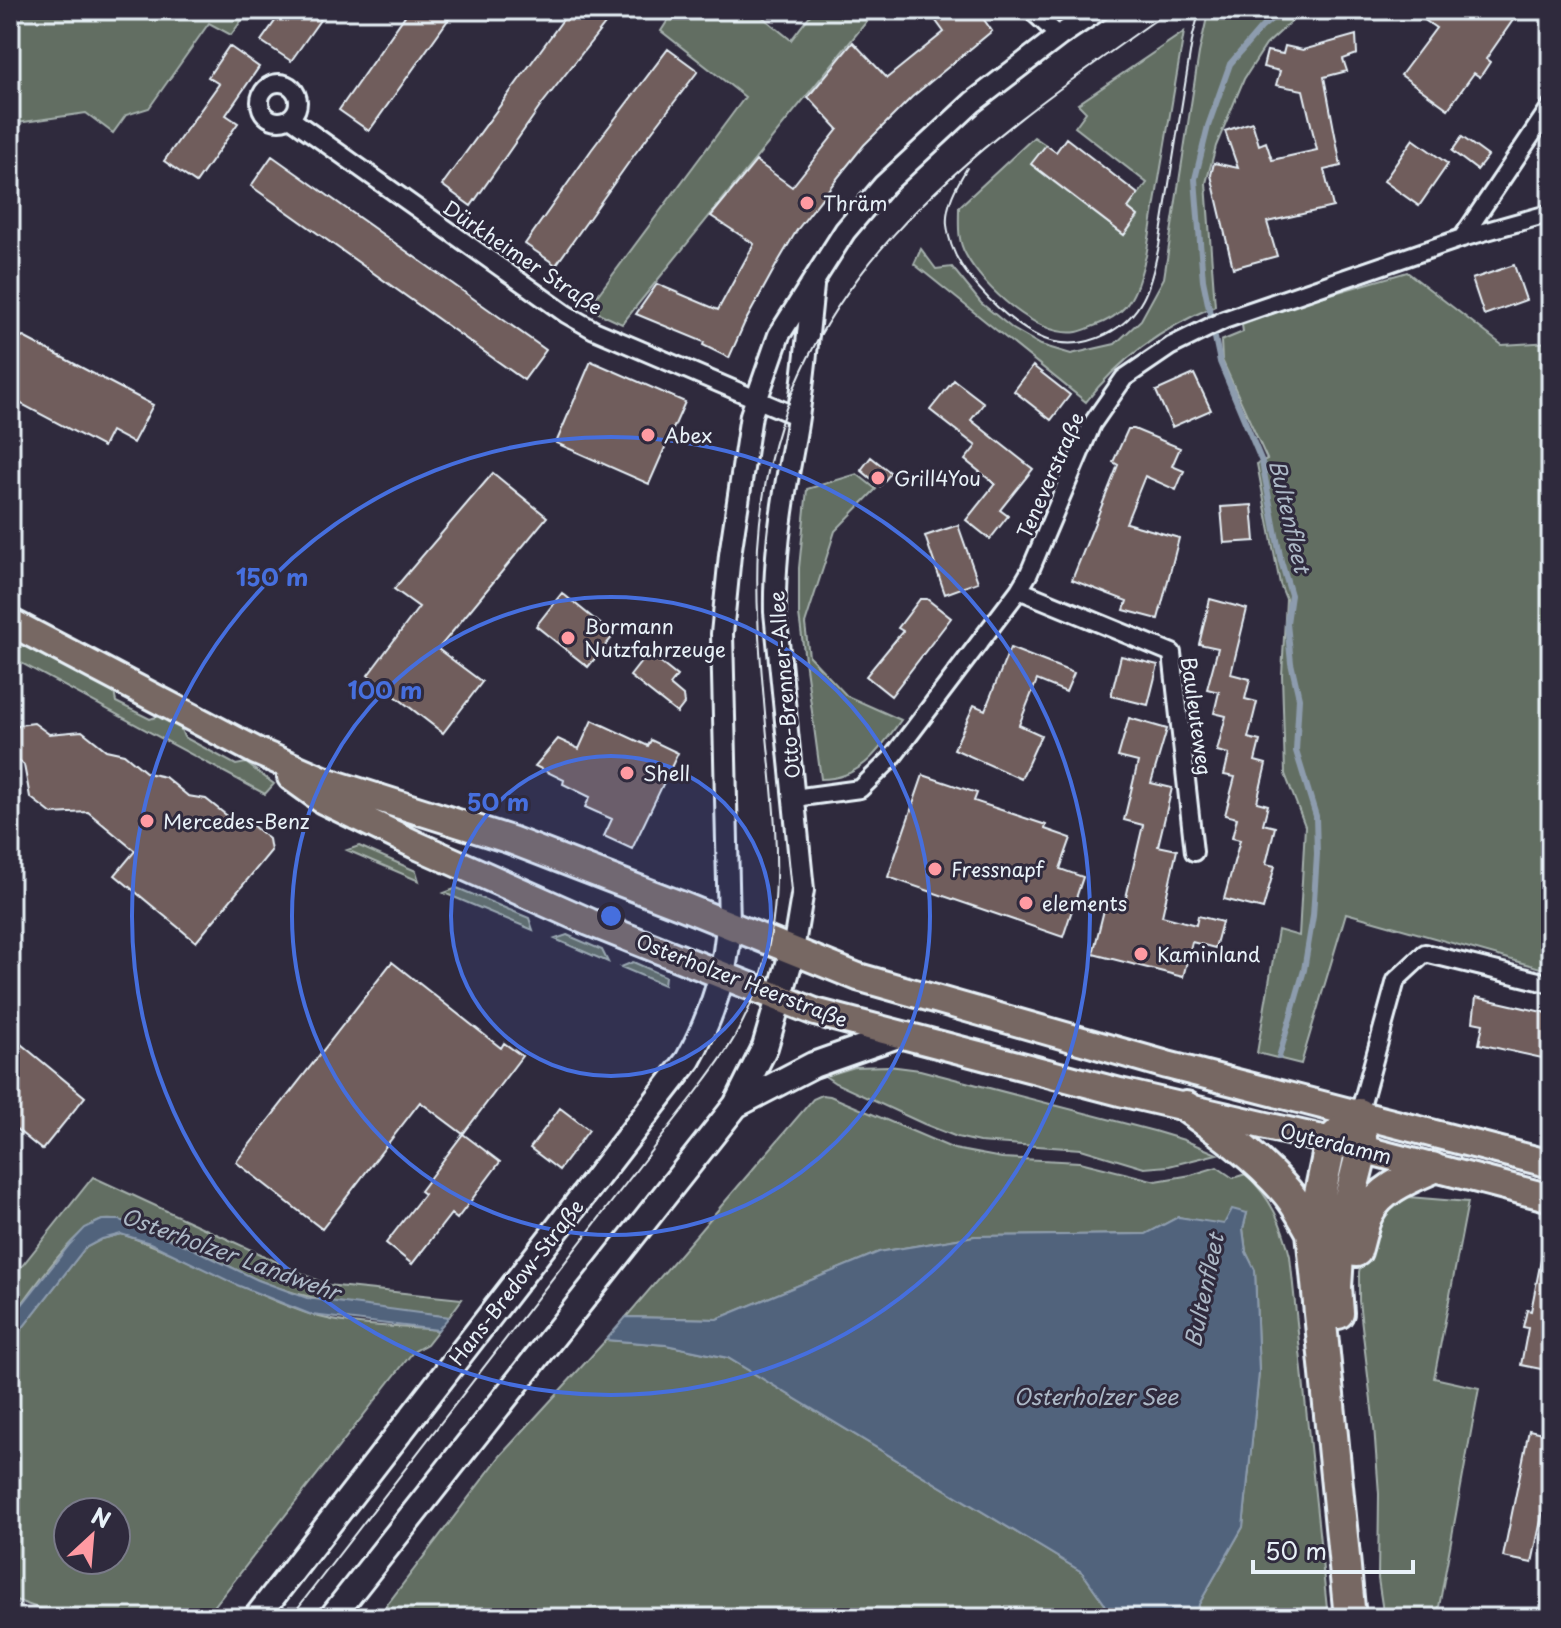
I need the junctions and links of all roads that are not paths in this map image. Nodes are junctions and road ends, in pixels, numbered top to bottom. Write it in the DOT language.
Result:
graph roads {
  1 [pos="1031,10"];
  2 [pos="1098,10"];
  3 [pos="1059,36"];
  4 [pos="1551,106"];
  5 [pos="290,118"];
  6 [pos="1551,213"];
  7 [pos="1462,238"];
  8 [pos="814,278"];
  9 [pos="755,399"];
  10 [pos="796,416"];
  11 [pos="1019,590"];
  12 [pos="10,622"];
  13 [pos="256,751"];
  14 [pos="794,798"];
  15 [pos="1194,852"];
  16 [pos="729,924"];
  17 [pos="793,950"];
  18 [pos="723,976"];
  19 [pos="1551,984"];
  20 [pos="779,999"];
  21 [pos="898,1035"];
  22 [pos="1113,1050"];
  23 [pos="1120,1092"];
  24 [pos="736,1105"];
  25 [pos="1186,1107"];
  26 [pos="1359,1114"];
  27 [pos="1331,1141"];
  28 [pos="1362,1150"];
  29 [pos="1551,1164"];
  30 [pos="1432,1168"];
  31 [pos="1551,1198"];
  32 [pos="1312,1232"];
  33 [pos="1340,1343"];
  34 [pos="256,1618"];
  35 [pos="331,1618"];
  36 [pos="1350,1618"];
  37 [pos="1366,1618"];
  1 -- 3 [label="street"];
  2 -- 3 [label="street, Otto-Brenner-Allee"];
  3 -- 8 [label="street, Otto-Brenner-Allee"];
  4 -- 7 [label="street"];
  5 -- 9 [label="street, Dürkheimer Straße"];
  6 -- 7 [label="street, Teneverstraße"];
  7 -- 11 [label="street, Teneverstraße"];
  8 -- 9 [label="street, Otto-Brenner-Allee"];
  8 -- 10 [label="street, Otto-Brenner-Allee"];
  9 -- 10 [label="street, Dürkheimer Straße"];
  9 -- 16 [label="street, Otto-Brenner-Allee"];
  10 -- 14 [label="street, Otto-Brenner-Allee"];
  11 -- 14 [label="street, Teneverstraße"];
  11 -- 15 [label="street, Bauleuteweg"];
  12 -- 13 [label="main road, Osterholzer Heerstraße"];
  13 -- 16 [label="main road, Osterholzer Heerstraße"];
  13 -- 18 [label="main road, Osterholzer Heerstraße"];
  14 -- 17 [label="street, Otto-Brenner-Allee"];
  16 -- 17 [label="main road, Osterholzer Heerstraße"];
  16 -- 18 [label="main road, Hans-Bredow-Straße"];
  17 -- 20 [label="main road"];
  17 -- 22 [label="main road, Osterholzer Heerstraße"];
  18 -- 20 [label="main road, Osterholzer Heerstraße"];
  18 -- 34 [label="main road, Hans-Bredow-Straße"];
  19 -- 26 [label="street, Oyterdamm"];
  20 -- 21 [label="main road, Osterholzer Heerstraße"];
  20 -- 24 [label="main road"];
  21 -- 23 [label="main road, Osterholzer Heerstraße"];
  21 -- 24 [label="main road"];
  22 -- 26 [label="main road, Oyterdamm"];
  23 -- 25 [label="main road, Oyterdamm"];
  24 -- 35 [label="main road"];
  25 -- 27 [label="main road, Oyterdamm"];
  25 -- 32 [label="highway"];
  26 -- 27 [label="highway"];
  26 -- 28 [label="highway"];
  26 -- 29 [label="main road, Oyterdamm"];
  27 -- 28 [label="main road, Oyterdamm"];
  27 -- 32 [label="highway"];
  28 -- 30 [label="main road, Oyterdamm"];
  28 -- 33 [label="highway"];
  30 -- 31 [label="main road, Oyterdamm"];
  30 -- 33 [label="highway"];
  32 -- 36 [label="highway"];
  33 -- 37 [label="highway"];
}
